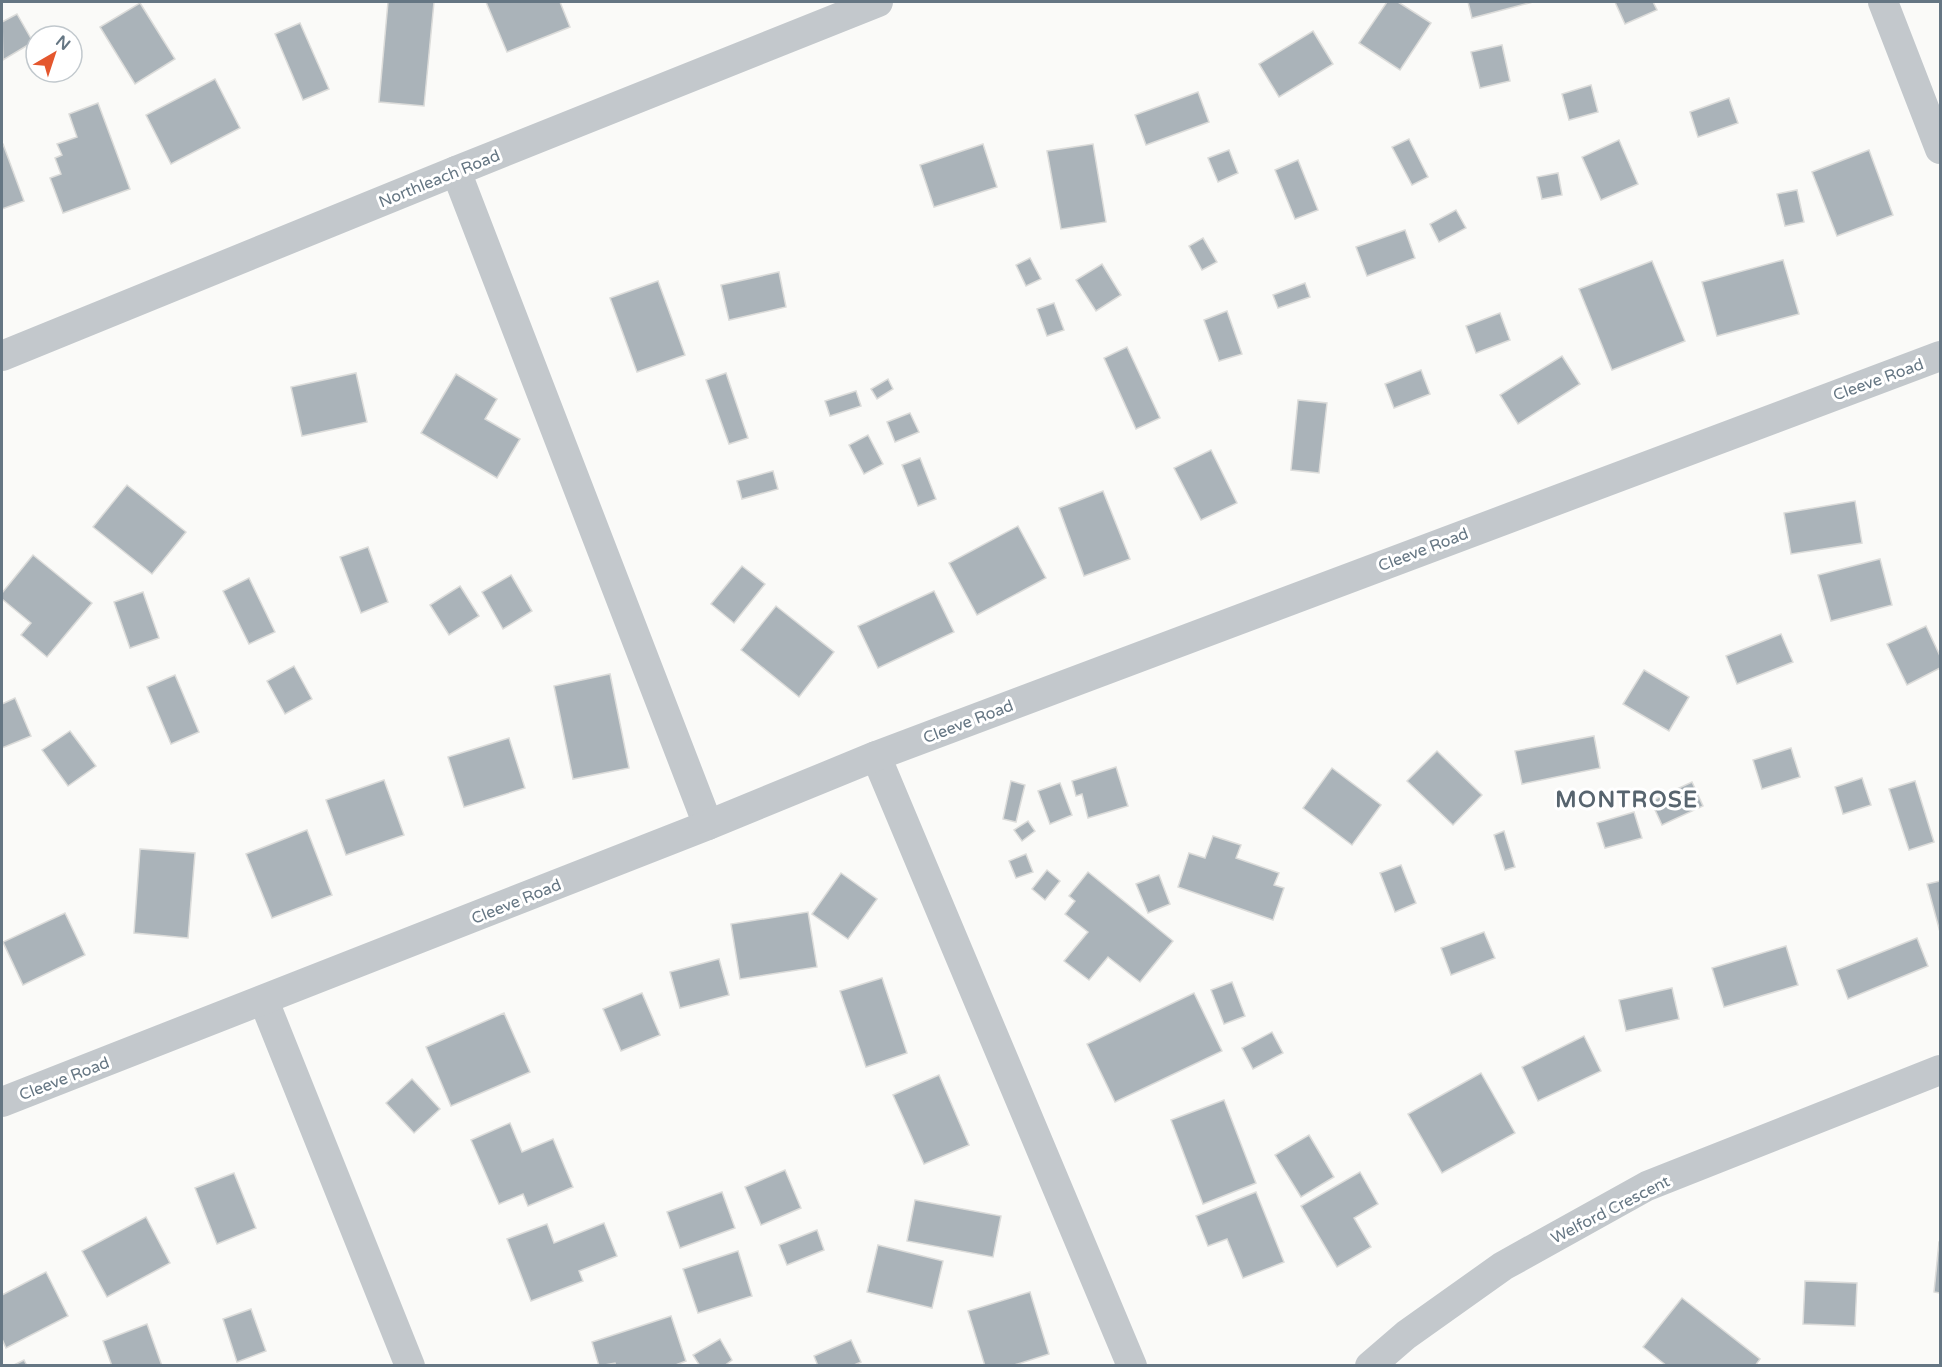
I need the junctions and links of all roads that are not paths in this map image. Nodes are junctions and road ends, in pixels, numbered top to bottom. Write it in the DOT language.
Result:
graph roads {
  1 [pos="878,2"];
  2 [pos="1883,2"];
  3 [pos="1941,149"];
  4 [pos="456,171"];
  5 [pos="2,356"];
  6 [pos="1941,356"];
  7 [pos="876,756"];
  8 [pos="708,825"];
  9 [pos="264,1001"];
  10 [pos="1941,1070"];
  11 [pos="2,1102"];
  12 [pos="410,1365"];
  13 [pos="1132,1365"];
  14 [pos="1370,1365"];
  1 -- 4 [label="street, Northleach Road"];
  2 -- 3 [label="street"];
  4 -- 5 [label="street, Northleach Road"];
  4 -- 8 [label="street"];
  6 -- 7 [label="street, Cleeve Road"];
  7 -- 8 [label="street, Cleeve Road"];
  7 -- 13 [label="street"];
  8 -- 9 [label="street, Cleeve Road"];
  9 -- 11 [label="street, Cleeve Road"];
  9 -- 12 [label="street"];
  10 -- 14 [label="street, Welford Crescent"];
}
